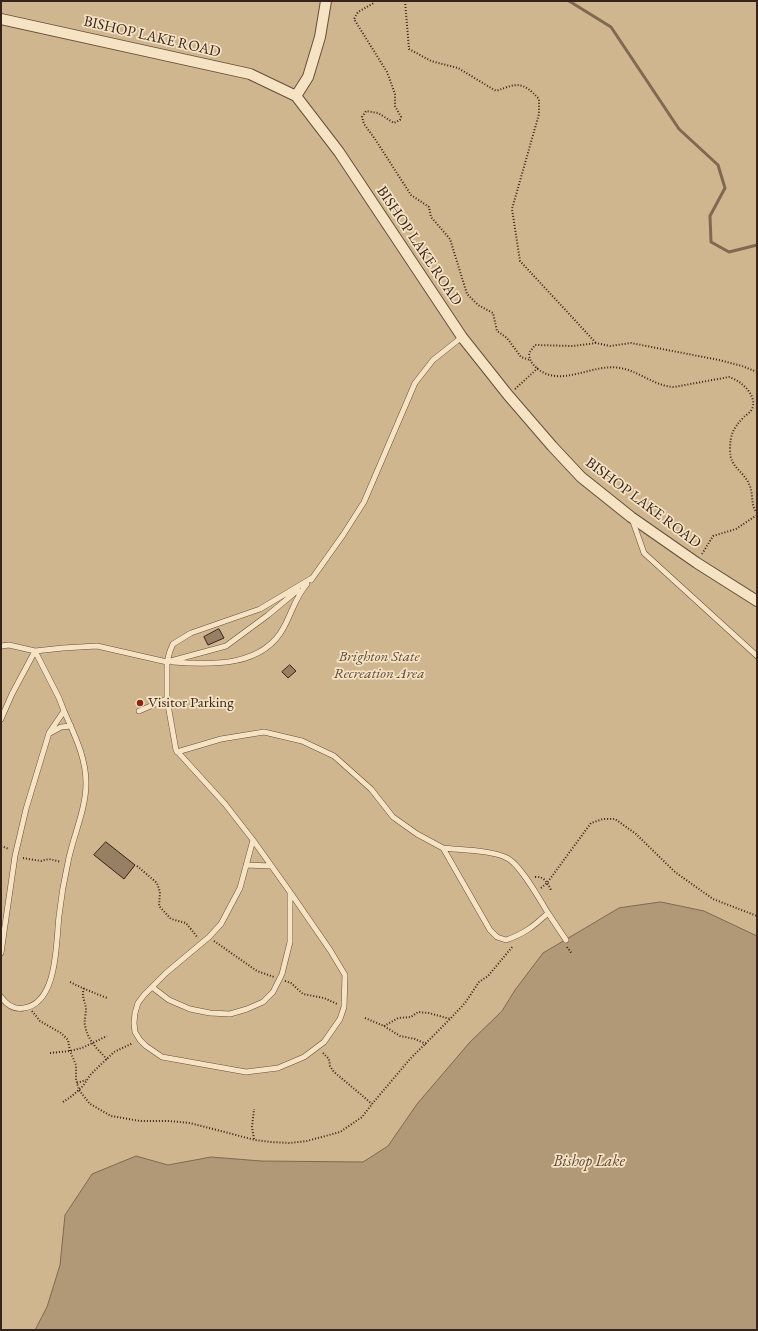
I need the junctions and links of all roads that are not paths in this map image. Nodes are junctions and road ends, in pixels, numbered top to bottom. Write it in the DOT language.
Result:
graph roads {
  1 [pos="326,1"];
  2 [pos="1,18"];
  3 [pos="296,96"];
  4 [pos="462,337"];
  5 [pos="631,517"];
  6 [pos="312,578"];
  7 [pos="757,601"];
  8 [pos="1,646"];
  9 [pos="35,651"];
  10 [pos="757,656"];
  11 [pos="167,662"];
  12 [pos="167,699"];
  13 [pos="64,711"];
  14 [pos="139,711"];
  15 [pos="1,719"];
  16 [pos="71,726"];
  17 [pos="50,733"];
  18 [pos="177,752"];
  19 [pos="253,840"];
  20 [pos="442,848"];
  21 [pos="246,865"];
  22 [pos="271,866"];
  23 [pos="290,892"];
  24 [pos="548,913"];
  25 [pos="566,940"];
  26 [pos="1,953"];
  27 [pos="152,987"];
  28 [pos="1,997"];
  1 -- 3 [label="street"];
  2 -- 3 [label="street, BISHOP LAKE ROAD"];
  3 -- 4 [label="street, BISHOP LAKE ROAD"];
  4 -- 5 [label="street, BISHOP LAKE ROAD"];
  4 -- 6 [label="lane"];
  5 -- 7 [label="street, BISHOP LAKE ROAD"];
  5 -- 10 [label="lane"];
  6 -- 11 [label="lane"];
  6 -- 11 [label="lane"];
  6 -- 11 [label="lane"];
  8 -- 9 [label="lane"];
  9 -- 11 [label="lane"];
  9 -- 13 [label="lane"];
  9 -- 15 [label="lane"];
  11 -- 12 [label="lane"];
  12 -- 14 [label="lane"];
  12 -- 18 [label="lane"];
  13 -- 16 [label="lane"];
  13 -- 17 [label="lane"];
  16 -- 17 [label="lane"];
  16 -- 28 [label="lane"];
  17 -- 26 [label="lane"];
  18 -- 19 [label="lane"];
  18 -- 20 [label="lane"];
  19 -- 21 [label="lane"];
  19 -- 22 [label="lane"];
  20 -- 24 [label="lane"];
  20 -- 24 [label="lane"];
  21 -- 22 [label="lane"];
  21 -- 27 [label="lane"];
  22 -- 23 [label="lane"];
  23 -- 27 [label="lane"];
  23 -- 27 [label="lane"];
  24 -- 25 [label="lane"];
}
